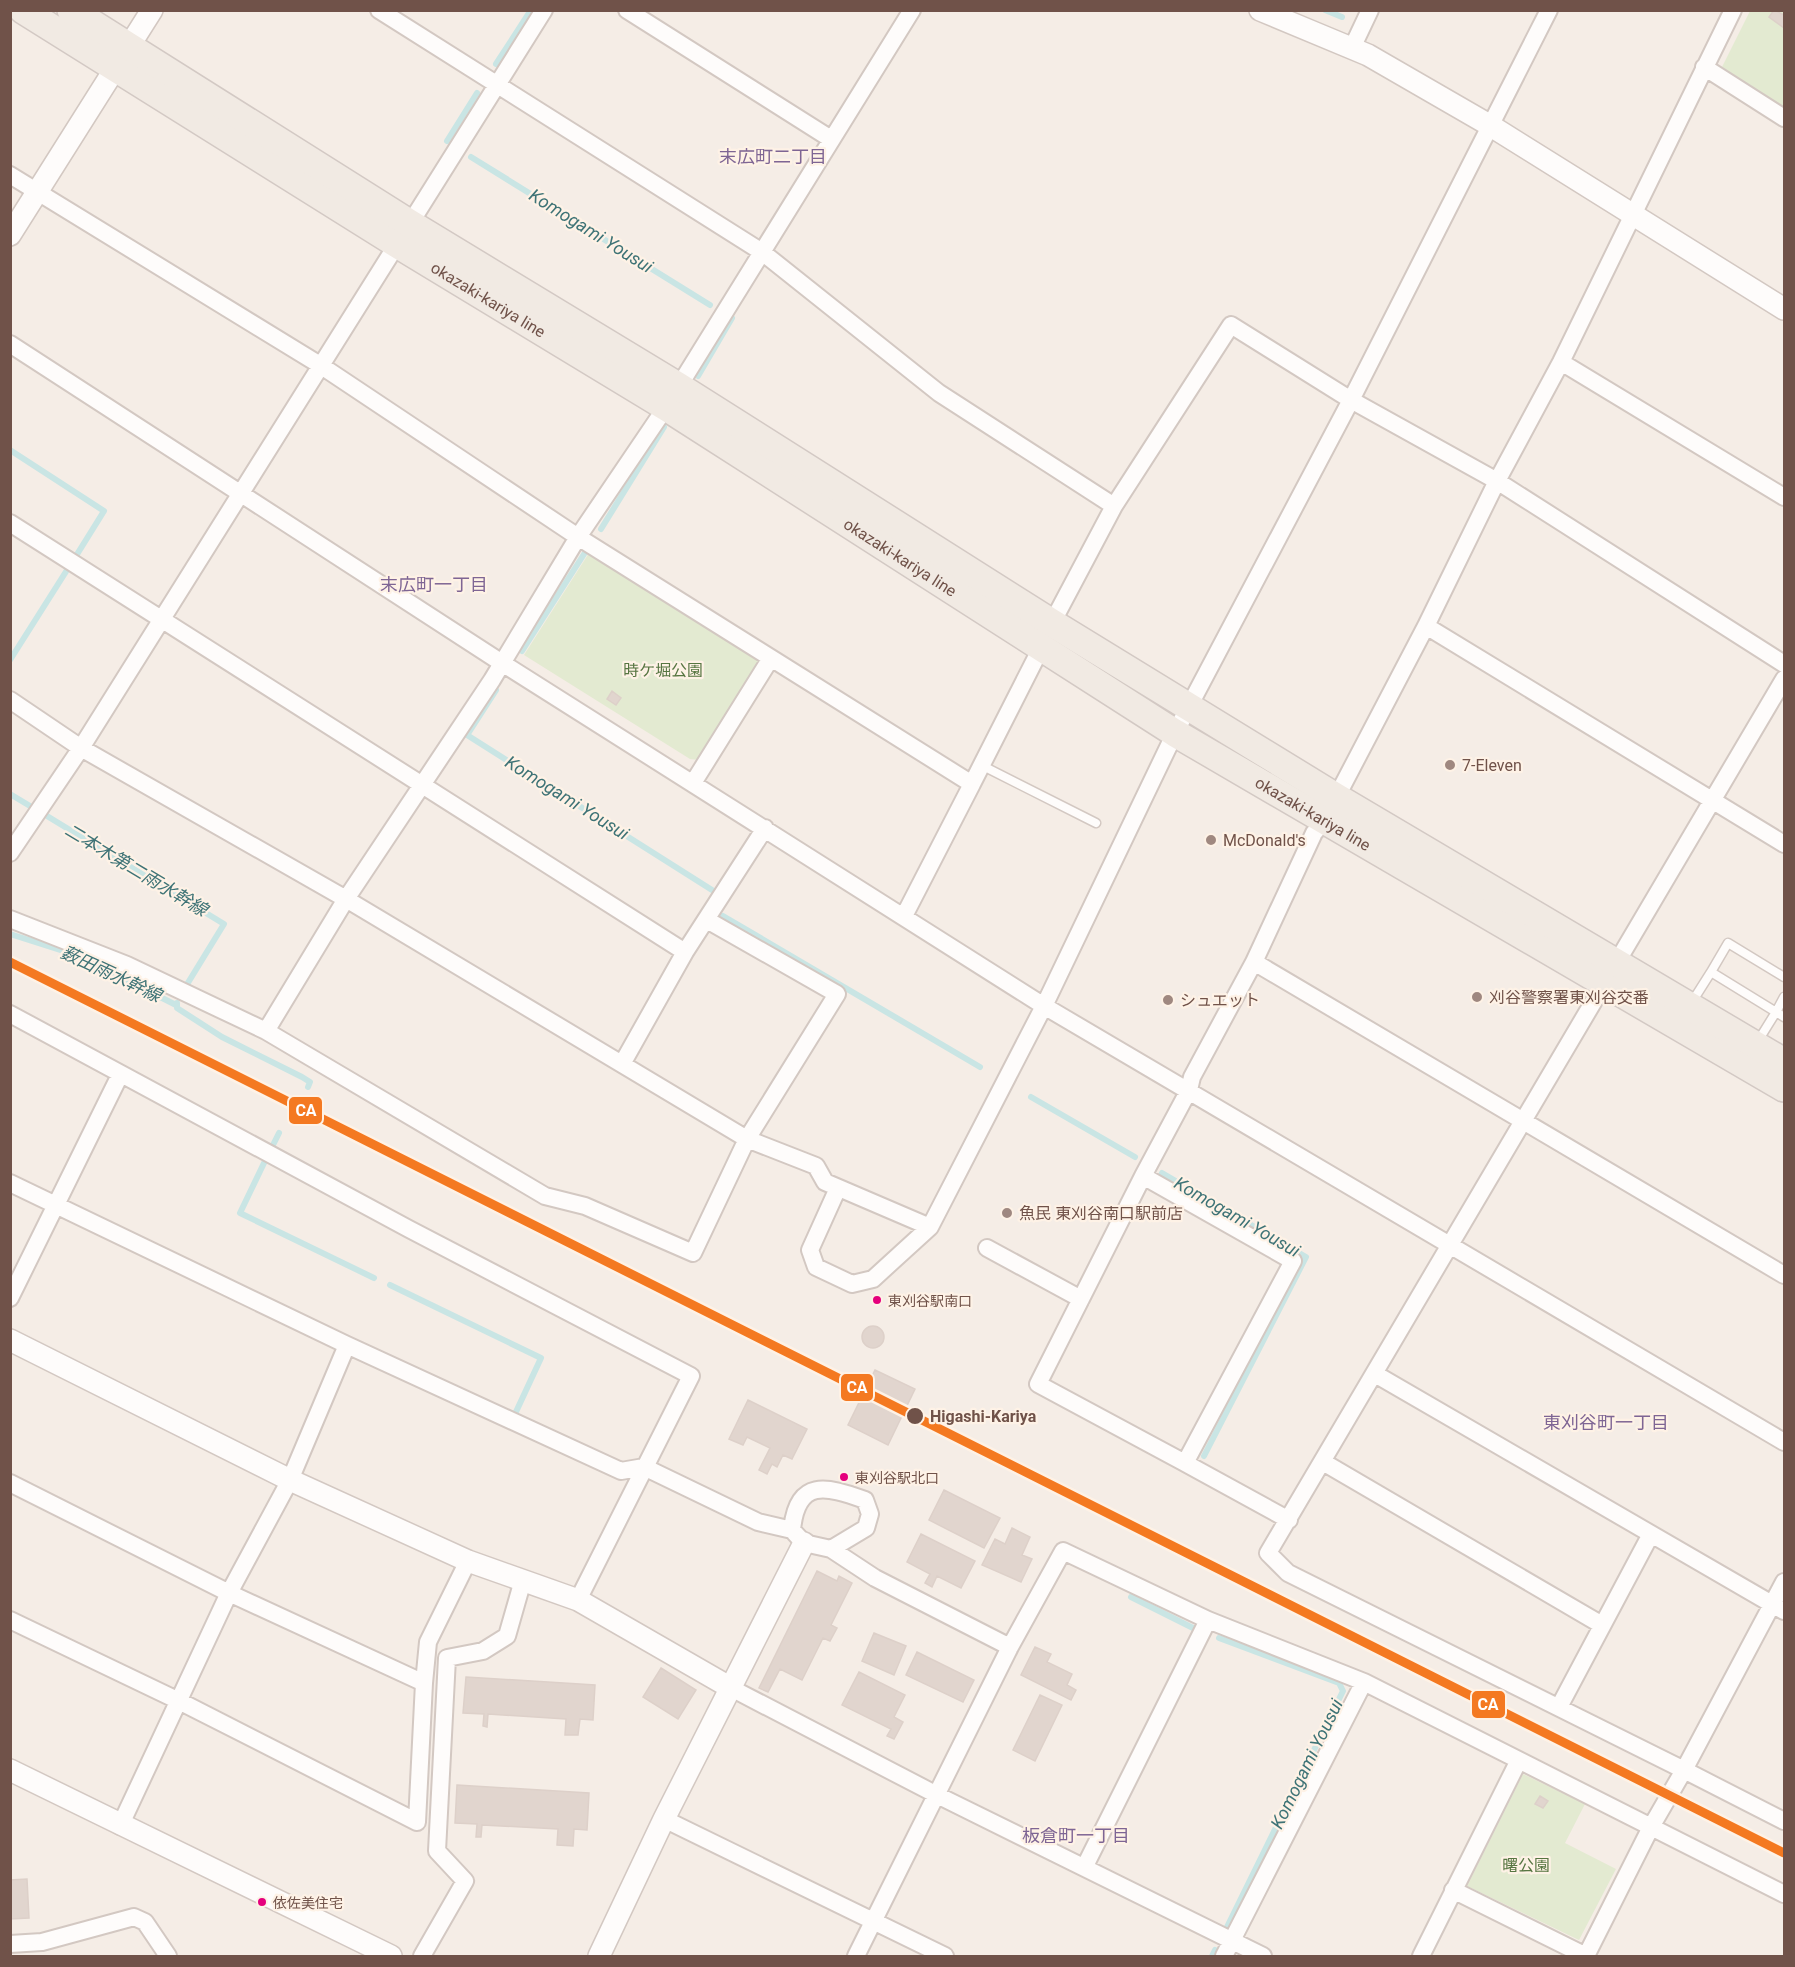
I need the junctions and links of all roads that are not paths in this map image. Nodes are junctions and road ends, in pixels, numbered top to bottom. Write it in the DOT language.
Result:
graph roads {
  1 [pos="23,10"];
  2 [pos="72,10"];
  3 [pos="152,10"];
  4 [pos="379,10"];
  5 [pos="544,10"];
  6 [pos="627,10"];
  7 [pos="912,10"];
  8 [pos="1260,10"];
  9 [pos="1370,10"];
  10 [pos="1549,10"];
  11 [pos="1733,10"];
  12 [pos="1352,48"];
  13 [pos="124,56"];
  14 [pos="1704,67"];
  15 [pos="496,85"];
  16 [pos="1785,118"];
  17 [pos="1491,126"];
  18 [pos="831,139"];
  19 [pos="10,175"];
  20 [pos="38,192"];
  21 [pos="1632,215"];
  22 [pos="403,234"];
  23 [pos="10,235"];
  24 [pos="762,252"];
  25 [pos="1785,309"];
  26 [pos="10,344"];
  27 [pos="1562,362"];
  28 [pos="320,365"];
  29 [pos="672,396"];
  30 [pos="1351,400"];
  31 [pos="1497,481"];
  32 [pos="240,491"];
  33 [pos="1785,497"];
  34 [pos="1114,506"];
  35 [pos="10,523"];
  36 [pos="578,537"];
  37 [pos="162,617"];
  38 [pos="1052,623"];
  39 [pos="1426,626"];
  40 [pos="1041,648"];
  41 [pos="771,658"];
  42 [pos="502,663"];
  43 [pos="1785,664"];
  44 [pos="1785,679"];
  45 [pos="10,700"];
  46 [pos="1189,707"];
  47 [pos="1175,733"];
  48 [pos="81,748"];
  49 [pos="981,765"];
  50 [pos="693,783"];
  51 [pos="422,784"];
  52 [pos="972,784"];
  53 [pos="1336,797"];
  54 [pos="1713,799"];
  55 [pos="1324,821"];
  56 [pos="1096,823"];
  57 [pos="765,828"];
  58 [pos="1785,844"];
  59 [pos="10,853"];
  60 [pos="346,899"];
  61 [pos="904,916"];
  62 [pos="10,919"];
  63 [pos="707,920"];
  64 [pos="685,952"];
  65 [pos="1254,962"];
  66 [pos="1711,972"];
  67 [pos="1612,974"];
  68 [pos="1785,977"];
  69 [pos="1785,997"];
  70 [pos="1044,1006"];
  71 [pos="1689,1006"];
  72 [pos="1776,1012"];
  73 [pos="10,1014"];
  74 [pos="1785,1017"];
  75 [pos="266,1031"];
  76 [pos="1756,1045"];
  77 [pos="1785,1062"];
  78 [pos="622,1064"];
  79 [pos="120,1075"];
  80 [pos="1785,1088"];
  81 [pos="1189,1090"];
  82 [pos="1524,1123"];
  83 [pos="747,1139"];
  84 [pos="1143,1176"];
  85 [pos="10,1183"];
  86 [pos="838,1188"];
  87 [pos="57,1206"];
  88 [pos="930,1227"];
  89 [pos="1450,1246"];
  90 [pos="987,1248"];
  91 [pos="1785,1275"];
  92 [pos="10,1298"];
  93 [pos="1081,1299"];
  94 [pos="10,1340"];
  95 [pos="347,1345"];
  96 [pos="1375,1374"];
  97 [pos="1785,1442"];
  98 [pos="1323,1461"];
  99 [pos="1185,1463"];
  100 [pos="644,1467"];
  101 [pos="290,1479"];
  102 [pos="10,1484"];
  103 [pos="1288,1520"];
  104 [pos="1651,1534"];
  105 [pos="798,1536"];
  106 [pos="831,1549"];
  107 [pos="468,1561"];
  108 [pos="524,1580"];
  109 [pos="1785,1582"];
  110 [pos="230,1593"];
  111 [pos="578,1600"];
  112 [pos="1779,1608"];
  113 [pos="10,1620"];
  114 [pos="1208,1620"];
  115 [pos="1602,1625"];
  116 [pos="1010,1647"];
  117 [pos="1364,1682"];
  118 [pos="424,1683"];
  119 [pos="730,1688"];
  120 [pos="179,1701"];
  121 [pos="1559,1707"];
  122 [pos="1518,1762"];
  123 [pos="10,1770"];
  124 [pos="1684,1770"];
  125 [pos="937,1795"];
  126 [pos="664,1819"];
  127 [pos="1785,1821"];
  128 [pos="120,1826"];
  129 [pos="1651,1827"];
  130 [pos="1085,1866"];
  131 [pos="1454,1890"];
  132 [pos="1785,1894"];
  133 [pos="873,1920"];
  134 [pos="1232,1941"];
  135 [pos="10,1944"];
  136 [pos="168,1956"];
  137 [pos="391,1956"];
  138 [pos="422,1956"];
  139 [pos="599,1956"];
  140 [pos="856,1956"];
  141 [pos="945,1956"];
  142 [pos="1224,1956"];
  143 [pos="1263,1956"];
  144 [pos="1421,1956"];
  145 [pos="1586,1956"];
  1 -- 13 [label="main road, okazaki-kariya line"];
  2 -- 13 [label="main road, okazaki-kariya line"];
  3 -- 13 [label="street"];
  4 -- 15 [label="street"];
  5 -- 15 [label="street"];
  6 -- 18 [label="street"];
  7 -- 18 [label="street"];
  8 -- 12 [label="street"];
  9 -- 12 [label="street"];
  10 -- 17 [label="street"];
  11 -- 14 [label="street"];
  12 -- 17 [label="street"];
  13 -- 20 [label="street"];
  13 -- 22 [label="main road, okazaki-kariya line"];
  14 -- 16 [label="street"];
  14 -- 21 [label="street"];
  15 -- 22 [label="street"];
  15 -- 24 [label="street"];
  17 -- 21 [label="street"];
  17 -- 30 [label="street"];
  18 -- 24 [label="street"];
  19 -- 20 [label="street"];
  20 -- 23 [label="street"];
  20 -- 28 [label="street"];
  21 -- 25 [label="street"];
  21 -- 27 [label="street"];
  22 -- 28 [label="street"];
  22 -- 29 [label="main road, okazaki-kariya line"];
  24 -- 29 [label="street"];
  24 -- 34 [label="street"];
  26 -- 32 [label="street"];
  27 -- 31 [label="street"];
  27 -- 33 [label="street"];
  28 -- 32 [label="street"];
  28 -- 36 [label="street"];
  29 -- 36 [label="street"];
  29 -- 38 [label="main road, okazaki-kariya line"];
  29 -- 40 [label="main road, okazaki-kariya line"];
  30 -- 31 [label="street"];
  30 -- 34 [label="street"];
  30 -- 46 [label="street"];
  31 -- 39 [label="street"];
  31 -- 43 [label="street"];
  32 -- 37 [label="street"];
  32 -- 42 [label="street"];
  34 -- 38 [label="street"];
  35 -- 37 [label="street"];
  36 -- 41 [label="street"];
  36 -- 42 [label="street"];
  37 -- 48 [label="street"];
  37 -- 51 [label="street"];
  38 -- 46 [label="main road, okazaki-kariya line"];
  39 -- 53 [label="street"];
  39 -- 54 [label="street"];
  40 -- 47 [label="main road, okazaki-kariya line"];
  40 -- 49 [label="street"];
  41 -- 50 [label="street"];
  41 -- 52 [label="street"];
  42 -- 50 [label="street"];
  42 -- 51 [label="street"];
  44 -- 54 [label="street"];
  45 -- 48 [label="street"];
  46 -- 47 [label="street"];
  46 -- 53 [label="main road, okazaki-kariya line"];
  47 -- 55 [label="main road, okazaki-kariya line"];
  47 -- 70 [label="street"];
  48 -- 59 [label="street"];
  48 -- 60 [label="street"];
  49 -- 52 [label="street"];
  49 -- 56 [label="lane"];
  50 -- 57 [label="street"];
  51 -- 60 [label="street"];
  51 -- 64 [label="street"];
  52 -- 61 [label="street"];
  53 -- 55 [label="street"];
  53 -- 67 [label="main road, okazaki-kariya line"];
  54 -- 58 [label="street"];
  54 -- 67 [label="street"];
  55 -- 65 [label="street"];
  55 -- 67 [label="main road, okazaki-kariya line"];
  57 -- 61 [label="street"];
  57 -- 63 [label="street"];
  60 -- 75 [label="street"];
  60 -- 78 [label="street"];
  61 -- 70 [label="street"];
  62 -- 75 [label="street"];
  63 -- 64 [label="street"];
  63 -- 83 [label="street"];
  64 -- 78 [label="street"];
  65 -- 81 [label="street"];
  65 -- 82 [label="street"];
  66 -- 68 [label="lane"];
  66 -- 71 [label="lane"];
  66 -- 72 [label="lane"];
  67 -- 71 [label="main road, okazaki-kariya line"];
  67 -- 80 [label="main road, okazaki-kariya line"];
  67 -- 82 [label="street"];
  69 -- 72 [label="lane"];
  70 -- 81 [label="street"];
  70 -- 88 [label="street"];
  71 -- 76 [label="main road, okazaki-kariya line"];
  72 -- 74 [label="lane"];
  72 -- 76 [label="lane"];
  73 -- 79 [label="street"];
  75 -- 83 [label="street"];
  76 -- 77 [label="main road, okazaki-kariya line"];
  78 -- 83 [label="street"];
  79 -- 87 [label="street"];
  79 -- 100 [label="street"];
  81 -- 84 [label="street"];
  81 -- 89 [label="street"];
  82 -- 89 [label="street"];
  82 -- 91 [label="street"];
  83 -- 86 [label="street"];
  84 -- 93 [label="street"];
  84 -- 99 [label="street"];
  85 -- 87 [label="street"];
  86 -- 88 [label="street"];
  86 -- 88 [label="street"];
  87 -- 92 [label="street"];
  87 -- 95 [label="street"];
  89 -- 96 [label="street"];
  89 -- 97 [label="street"];
  90 -- 93 [label="street"];
  93 -- 99 [label="street"];
  94 -- 101 [label="street"];
  95 -- 100 [label="street"];
  95 -- 101 [label="street"];
  96 -- 98 [label="street"];
  96 -- 104 [label="street"];
  98 -- 103 [label="street"];
  98 -- 115 [label="street"];
  99 -- 103 [label="street"];
  100 -- 105 [label="street"];
  100 -- 111 [label="street"];
  101 -- 107 [label="street"];
  101 -- 110 [label="street"];
  102 -- 110 [label="street"];
  103 -- 121 [label="street"];
  104 -- 112 [label="street"];
  104 -- 115 [label="street"];
  105 -- 106 [label="street"];
  105 -- 106 [label="street"];
  105 -- 119 [label="street"];
  106 -- 116 [label="street"];
  107 -- 108 [label="street"];
  107 -- 118 [label="street"];
  108 -- 111 [label="street"];
  108 -- 138 [label="street"];
  109 -- 112 [label="street"];
  110 -- 118 [label="street"];
  110 -- 120 [label="street"];
  111 -- 119 [label="street"];
  112 -- 124 [label="street"];
  113 -- 120 [label="street"];
  114 -- 116 [label="street"];
  114 -- 117 [label="street"];
  114 -- 130 [label="street"];
  115 -- 121 [label="street"];
  116 -- 125 [label="street"];
  117 -- 122 [label="street"];
  117 -- 134 [label="street"];
  118 -- 120 [label="street"];
  119 -- 125 [label="street"];
  119 -- 126 [label="street"];
  120 -- 128 [label="street"];
  121 -- 124 [label="street"];
  122 -- 129 [label="street"];
  122 -- 131 [label="street"];
  123 -- 128 [label="street"];
  124 -- 127 [label="street"];
  124 -- 129 [label="street"];
  125 -- 130 [label="street"];
  125 -- 133 [label="street"];
  126 -- 133 [label="street"];
  126 -- 139 [label="street"];
  128 -- 137 [label="street"];
  129 -- 132 [label="street"];
  129 -- 145 [label="street"];
  130 -- 134 [label="street"];
  131 -- 144 [label="street"];
  131 -- 145 [label="street"];
  133 -- 140 [label="street"];
  133 -- 141 [label="street"];
  134 -- 142 [label="street"];
  134 -- 143 [label="street"];
  135 -- 136 [label="street"];
}
